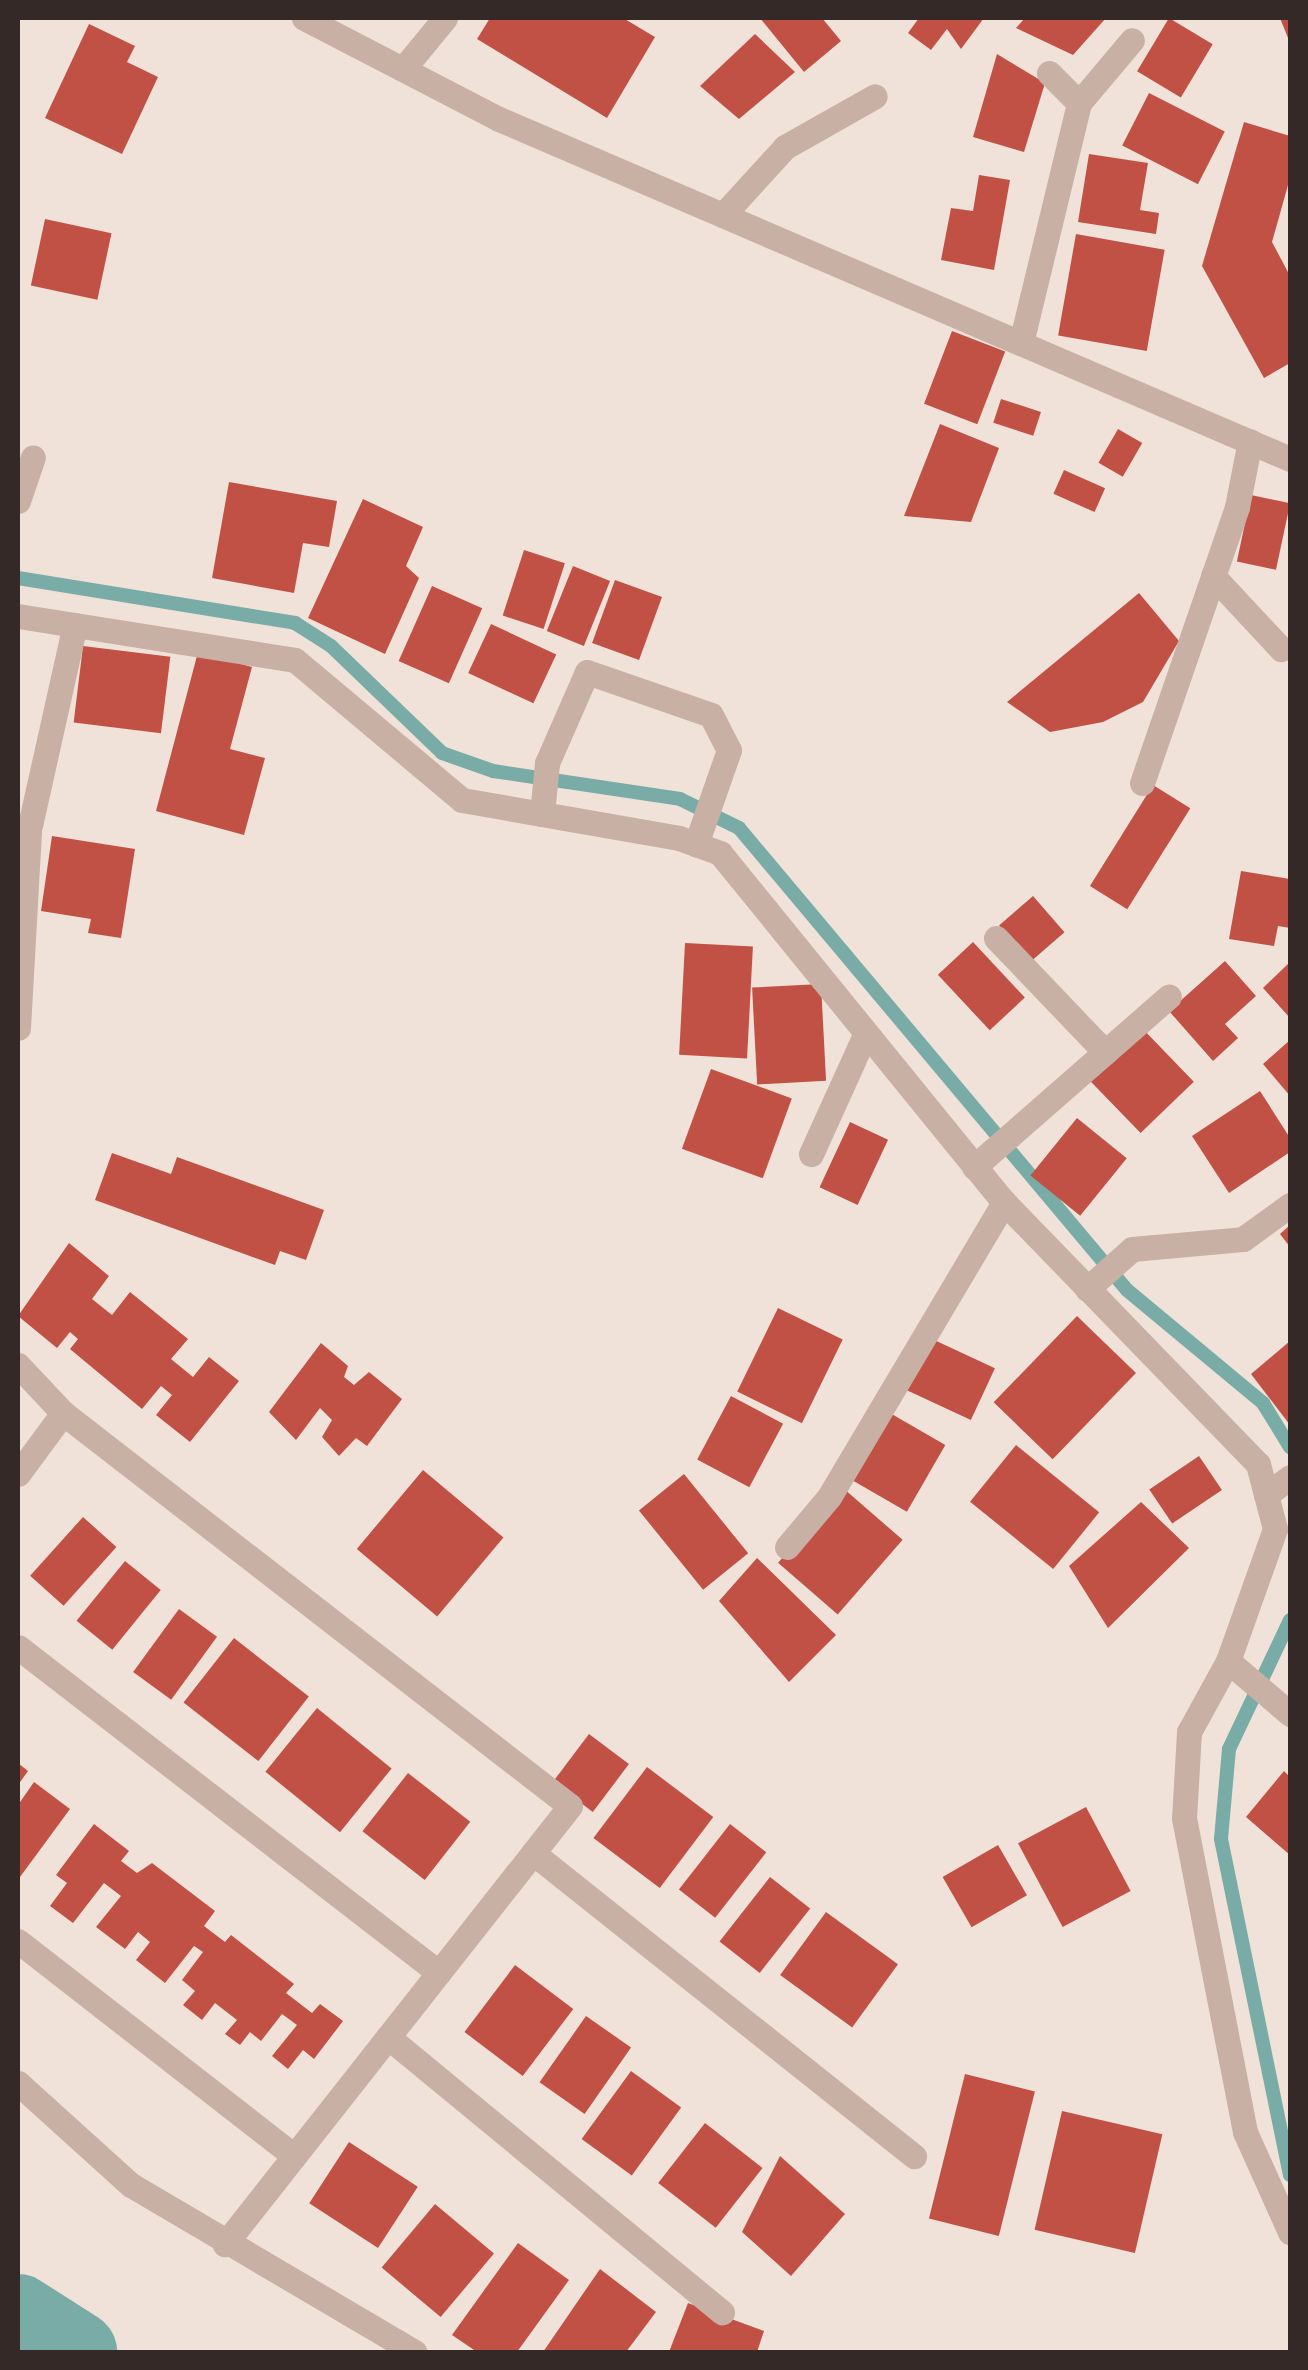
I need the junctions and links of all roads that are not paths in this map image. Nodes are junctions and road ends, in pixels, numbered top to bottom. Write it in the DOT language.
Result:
graph roads {
  1 [pos="304,18"];
  2 [pos="445,18"];
  3 [pos="1132,40"];
  4 [pos="403,69"];
  5 [pos="1049,72"];
  6 [pos="875,96"];
  7 [pos="1079,103"];
  8 [pos="723,215"];
  9 [pos="1022,343"];
  10 [pos="1250,441"];
  11 [pos="33,457"];
  12 [pos="1290,459"];
  13 [pos="18,501"];
  14 [pos="1213,576"];
  15 [pos="18,616"];
  16 [pos="75,625"];
  17 [pos="1281,648"];
  18 [pos="1142,783"];
  19 [pos="542,810"];
  20 [pos="697,842"];
  21 [pos="996,938"];
  22 [pos="1168,996"];
  23 [pos="18,1028"];
  24 [pos="864,1038"];
  25 [pos="1105,1052"];
  26 [pos="811,1154"];
  27 [pos="976,1165"];
  28 [pos="1004,1202"];
  29 [pos="1290,1205"];
  30 [pos="1088,1288"];
  31 [pos="18,1365"];
  32 [pos="63,1414"];
  33 [pos="18,1474"];
  34 [pos="1278,1486"];
  35 [pos="787,1546"];
  36 [pos="18,1647"];
  37 [pos="1238,1669"];
  38 [pos="1282,1706"];
  39 [pos="533,1854"];
  40 [pos="18,1941"];
  41 [pos="438,1973"];
  42 [pos="388,2038"];
  43 [pos="18,2083"];
  44 [pos="294,2156"];
  45 [pos="914,2156"];
  46 [pos="1290,2232"];
  47 [pos="225,2244"];
  48 [pos="722,2312"];
  49 [pos="415,2352"];
  1 -- 4 [label="street"];
  2 -- 4 [label="street"];
  3 -- 7 [label="street"];
  4 -- 8 [label="street"];
  5 -- 7 [label="street"];
  6 -- 8 [label="street"];
  7 -- 9 [label="street"];
  8 -- 9 [label="street"];
  9 -- 10 [label="street"];
  10 -- 12 [label="street"];
  10 -- 14 [label="street"];
  11 -- 13 [label="street"];
  14 -- 17 [label="street"];
  14 -- 18 [label="street"];
  15 -- 16 [label="street"];
  16 -- 19 [label="street"];
  16 -- 23 [label="street"];
  19 -- 20 [label="street"];
  19 -- 20 [label="street"];
  20 -- 24 [label="street"];
  21 -- 25 [label="street"];
  22 -- 25 [label="street"];
  24 -- 26 [label="street"];
  24 -- 27 [label="street"];
  25 -- 27 [label="street"];
  27 -- 28 [label="street"];
  28 -- 30 [label="street"];
  28 -- 35 [label="street"];
  29 -- 30 [label="street"];
  30 -- 34 [label="street"];
  31 -- 32 [label="street"];
  32 -- 33 [label="street"];
  32 -- 39 [label="street"];
  34 -- 37 [label="street"];
  36 -- 41 [label="street"];
  37 -- 38 [label="street"];
  37 -- 46 [label="street"];
  39 -- 41 [label="street"];
  39 -- 45 [label="street"];
  40 -- 44 [label="street"];
  41 -- 42 [label="street"];
  42 -- 44 [label="street"];
  42 -- 48 [label="street"];
  43 -- 47 [label="street"];
  44 -- 47 [label="street"];
  47 -- 49 [label="street"];
}
